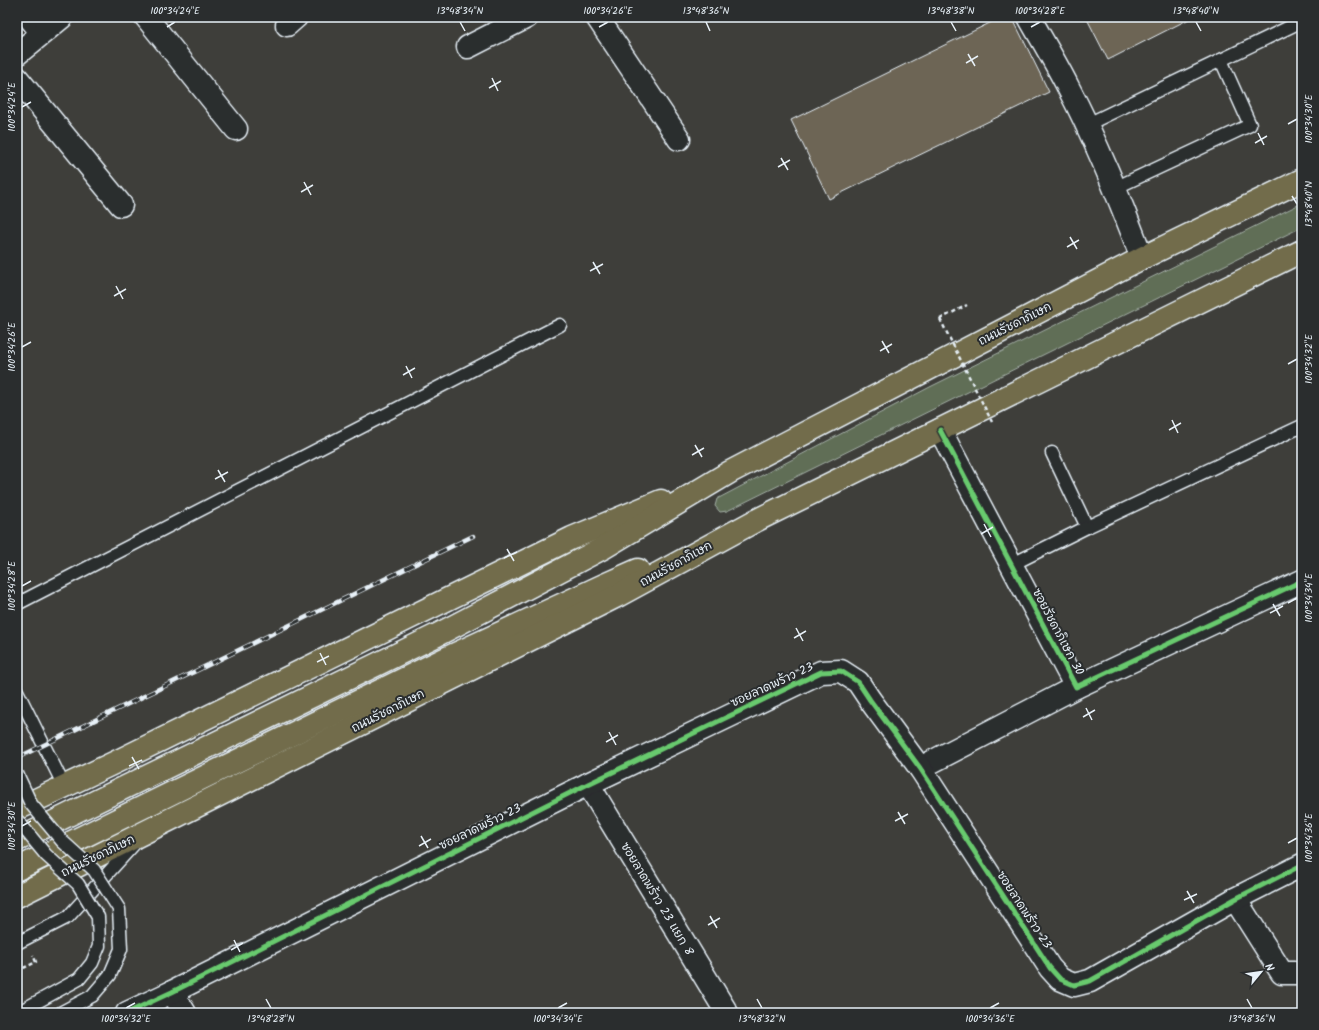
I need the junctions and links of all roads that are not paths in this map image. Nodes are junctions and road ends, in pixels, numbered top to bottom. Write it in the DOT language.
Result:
graph roads {
  1 [pos="62,17"];
  2 [pos="146,17"];
  3 [pos="527,17"];
  4 [pos="597,17"];
  5 [pos="1029,17"];
  6 [pos="1302,21"];
  7 [pos="36,25"];
  8 [pos="468,48"];
  9 [pos="17,54"];
  10 [pos="1221,60"];
  11 [pos="17,78"];
  12 [pos="1086,126"];
  13 [pos="236,128"];
  14 [pos="679,139"];
  15 [pos="1302,180"];
  16 [pos="1115,188"];
  17 [pos="121,205"];
  18 [pos="1302,251"];
  19 [pos="1142,258"];
  20 [pos="560,325"];
  21 [pos="1302,426"];
  22 [pos="940,430"];
  23 [pos="1052,453"];
  24 [pos="730,472"];
  25 [pos="755,521"];
  26 [pos="1087,528"];
  27 [pos="1011,564"];
  28 [pos="1302,581"];
  29 [pos="17,604"];
  30 [pos="1076,687"];
  31 [pos="17,691"];
  32 [pos="920,768"];
  33 [pos="17,774"];
  34 [pos="588,784"];
  35 [pos="64,786"];
  36 [pos="17,809"];
  37 [pos="17,820"];
  38 [pos="145,833"];
  39 [pos="17,840"];
  40 [pos="1302,865"];
  41 [pos="17,869"];
  42 [pos="17,896"];
  43 [pos="1235,899"];
  44 [pos="17,943"];
  45 [pos="1302,972"];
  46 [pos="172,992"];
  47 [pos="17,1012"];
  48 [pos="130,1012"];
  49 [pos="60,1013"];
  50 [pos="185,1013"];
  51 [pos="727,1013"];
  1 -- 7 [label="street"];
  2 -- 13 [label="street"];
  3 -- 8 [label="street"];
  4 -- 14 [label="street"];
  5 -- 12 [label="street"];
  6 -- 10 [label="lane"];
  7 -- 9 [label="street"];
  10 -- 12 [label="lane"];
  10 -- 16 [label="lane"];
  11 -- 17 [label="street"];
  12 -- 16 [label="street"];
  15 -- 19 [label="main road, ถนนรัชดาภิเษก"];
  16 -- 19 [label="street"];
  18 -- 22 [label="main road, ถนนรัชดาภิเษก"];
  19 -- 24 [label="main road, ถนนรัชดาภิเษก"];
  20 -- 29 [label="lane"];
  21 -- 26 [label="lane"];
  22 -- 25 [label="main road, ถนนรัชดาภิเษก"];
  22 -- 27 [label="street, ซอยรัชดาภิเษก 30"];
  23 -- 26 [label="lane"];
  24 -- 35 [label="main road, ถนนรัชดาภิเษก"];
  24 -- 39 [label="main road, ถนนรัชดาภิเษก, bridge"];
  25 -- 38 [label="main road, ถนนรัชดาภิเษก"];
  25 -- 41 [label="main road, ถนนรัชดาภิเษก, bridge"];
  26 -- 27 [label="lane"];
  27 -- 30 [label="street, ซอยรัชดาภิเษก 30"];
  28 -- 30 [label="street, ซอยรัชดาภิเษก 30"];
  30 -- 32 [label="street, ซอยรัชดาภิเษก 30"];
  31 -- 35 [label="lane"];
  32 -- 34 [label="street, ซอยลาดพร้าว 23"];
  32 -- 43 [label="street, ซอยลาดพร้าว 23"];
  33 -- 49 [label="lane, bridge"];
  34 -- 46 [label="street, ซอยลาดพร้าว 23"];
  34 -- 51 [label="street, ซอยลาดพร้าว 23 แยก 8"];
  35 -- 36 [label="main road, ถนนรัชดาภิเษก"];
  37 -- 47 [label="lane, bridge"];
  38 -- 42 [label="main road, ถนนรัชดาภิเษก"];
  38 -- 44 [label="lane, bridge"];
  40 -- 43 [label="street, ซอยลาดพร้าว 23"];
  43 -- 45 [label="street"];
  46 -- 48 [label="street, ซอยลาดพร้าว 23"];
  46 -- 50 [label="street"];
}
